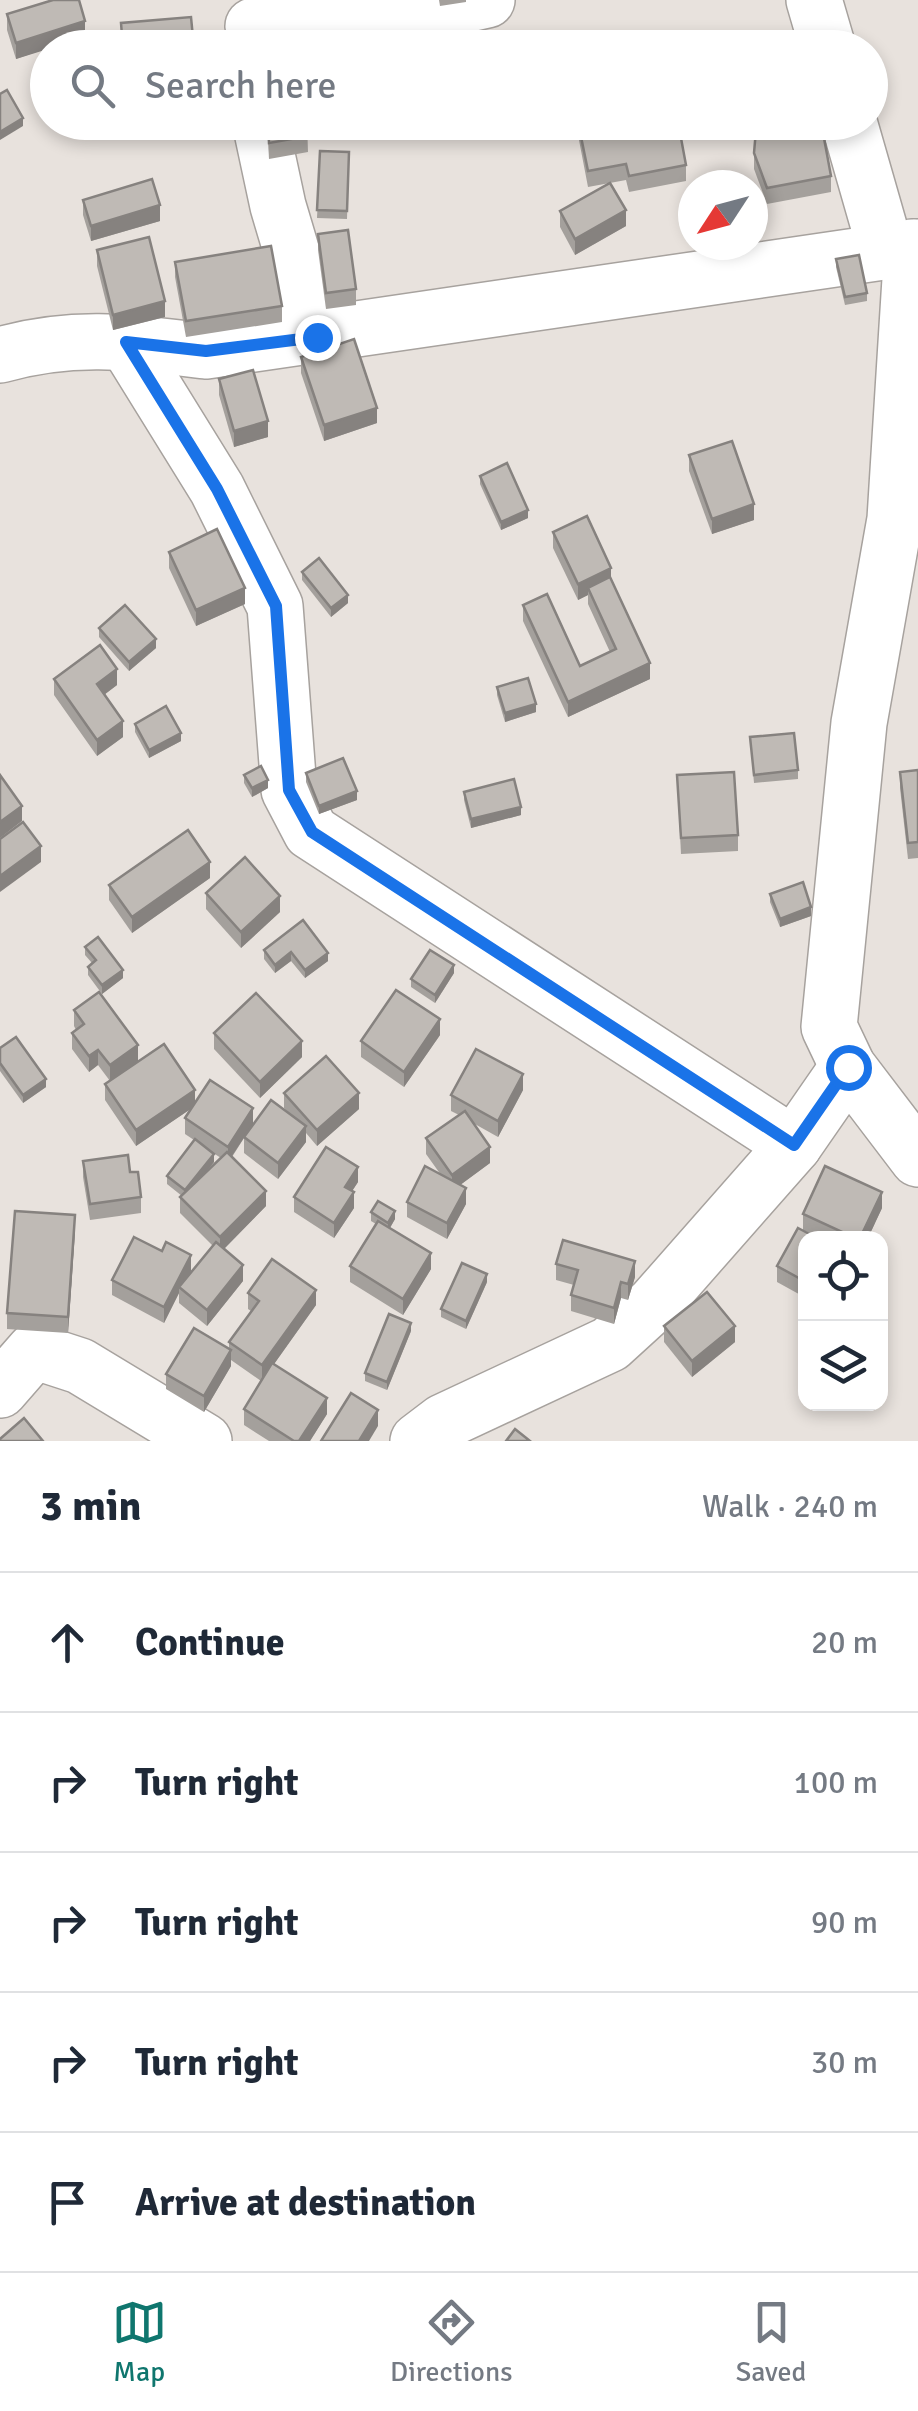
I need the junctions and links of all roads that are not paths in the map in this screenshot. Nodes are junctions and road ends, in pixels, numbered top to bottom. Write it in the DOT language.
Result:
graph roads {
  1 [pos="486,0"];
  2 [pos="814,0"];
  3 [pos="254,25"];
  4 [pos="823,30"];
  5 [pos="264,140"];
  6 [pos="857,140"];
  7 [pos="906,249"];
  8 [pos="317,337"];
  9 [pos="126,342"];
  10 [pos="0,355"];
  11 [pos="848,1067"];
  12 [pos="794,1145"];
  13 [pos="918,1159"];
  14 [pos="0,1390"];
  15 [pos="204,1441"];
  16 [pos="418,1441"];
  1 -- 3 [label="street"];
  2 -- 4 [label="street"];
  5 -- 8 [label="street"];
  6 -- 7 [label="street"];
  7 -- 8 [label="street"];
  7 -- 11 [label="street"];
  8 -- 9 [label="street"];
  9 -- 10 [label="street"];
  9 -- 12 [label="street"];
  11 -- 12 [label="street"];
  11 -- 13 [label="street"];
  12 -- 16 [label="street"];
  14 -- 15 [label="street"];
}
